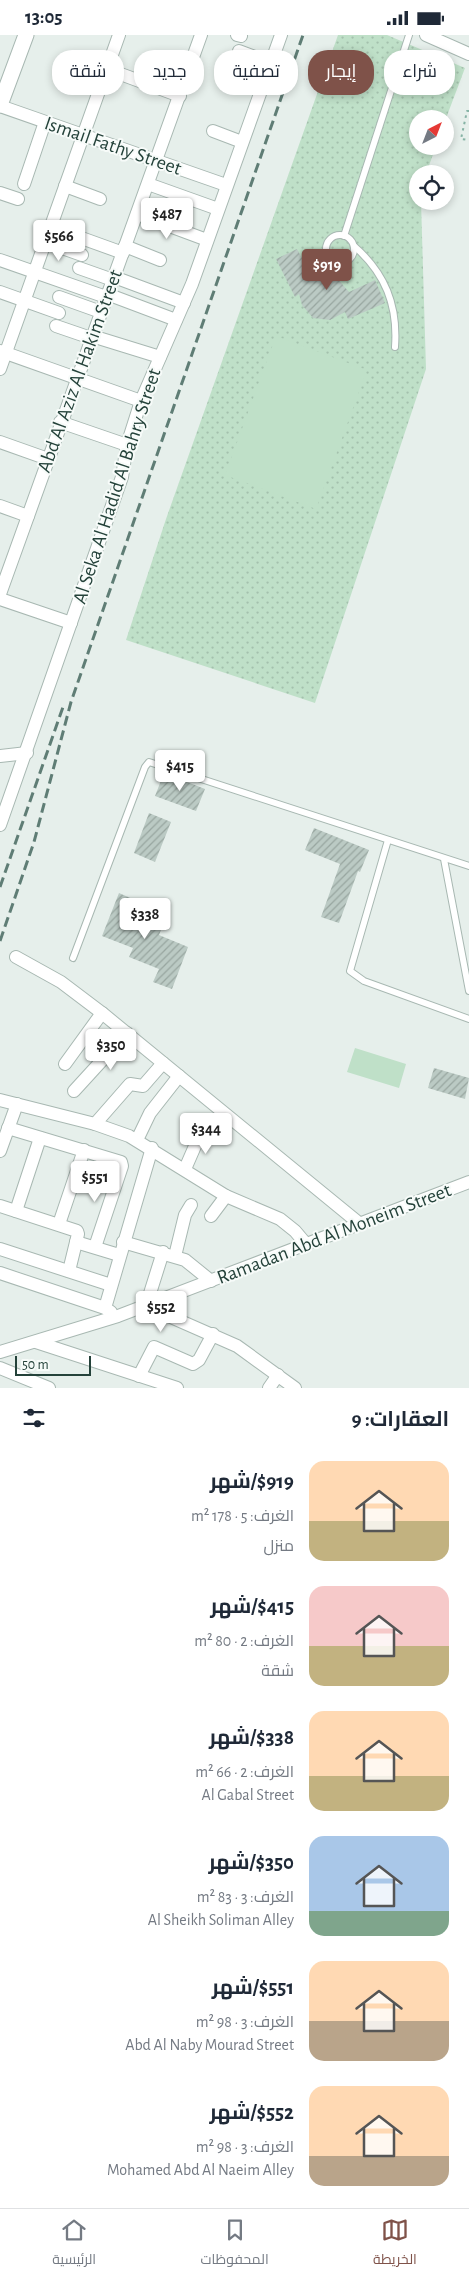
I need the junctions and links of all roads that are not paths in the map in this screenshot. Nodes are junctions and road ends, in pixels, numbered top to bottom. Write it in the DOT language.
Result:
graph roads {
  1 [pos="26,35"];
  2 [pos="120,35"];
  3 [pos="202,35"];
  4 [pos="281,35"];
  5 [pos="409,35"];
  6 [pos="426,35"];
  7 [pos="114,50"];
  8 [pos="276,50"];
  9 [pos="469,54"];
  10 [pos="124,75"];
  11 [pos="98,95"];
  12 [pos="259,95"];
  13 [pos="180,96"];
  14 [pos="0,106"];
  15 [pos="45,122"];
  16 [pos="212,131"];
  17 [pos="84,136"];
  18 [pos="242,142"];
  19 [pos="156,161"];
  20 [pos="24,184"];
  21 [pos="148,184"];
  22 [pos="226,185"];
  23 [pos="65,186"];
  24 [pos="0,193"];
  25 [pos="18,199"];
  26 [pos="100,199"];
  27 [pos="218,209"];
  28 [pos="137,214"];
  29 [pos="51,227"];
  30 [pos="344,235"];
  31 [pos="207,240"];
  32 [pos="46,242"];
  33 [pos="354,246"];
  34 [pos="124,249"];
  35 [pos="0,260"];
  36 [pos="160,260"];
  37 [pos="35,272"];
  38 [pos="113,279"];
  39 [pos="0,292"];
  40 [pos="107,296"];
  41 [pos="59,297"];
  42 [pos="25,301"];
  43 [pos="184,303"];
  44 [pos="59,313"];
  45 [pos="101,313"];
  46 [pos="176,320"];
  47 [pos="56,326"];
  48 [pos="92,337"];
  49 [pos="395,347"];
  50 [pos="3,352"];
  51 [pos="160,357"];
  52 [pos="0,369"];
  53 [pos="76,378"];
  54 [pos="141,401"];
  55 [pos="60,422"];
  56 [pos="0,442"];
  57 [pos="127,445"];
  58 [pos="48,459"];
  59 [pos="0,506"];
  60 [pos="28,516"];
  61 [pos="0,594"];
  62 [pos="0,599"];
  63 [pos="71,623"];
  64 [pos="26,753"];
  65 [pos="0,757"];
  66 [pos="3,813"];
  67 [pos="0,825"];
  68 [pos="388,840"];
  69 [pos="444,859"];
  70 [pos="469,866"];
  71 [pos="16,957"];
  72 [pos="73,958"];
  73 [pos="469,991"];
  74 [pos="102,1013"];
  75 [pos="469,1019"];
  76 [pos="127,1033"];
  77 [pos="163,1063"];
  78 [pos="65,1064"];
  79 [pos="179,1076"];
  80 [pos="74,1091"];
  81 [pos="0,1100"];
  82 [pos="17,1104"];
  83 [pos="95,1124"];
  84 [pos="8,1128"];
  85 [pos="202,1130"];
  86 [pos="40,1138"];
  87 [pos="137,1140"];
  88 [pos="152,1148"];
  89 [pos="0,1151"];
  90 [pos="84,1151"];
  91 [pos="184,1169"];
  92 [pos="469,1182"];
  93 [pos="226,1196"];
  94 [pos="191,1205"];
  95 [pos="0,1206"];
  96 [pos="16,1211"];
  97 [pos="211,1216"];
  98 [pos="60,1224"];
  99 [pos="360,1224"];
  100 [pos="76,1242"];
  101 [pos="123,1242"];
  102 [pos="306,1244"];
  103 [pos="95,1247"];
  104 [pos="0,1249"];
  105 [pos="169,1254"];
  106 [pos="119,1255"];
  107 [pos="69,1271"];
  108 [pos="0,1273"];
  109 [pos="211,1281"];
  110 [pos="111,1285"];
  111 [pos="146,1306"];
  112 [pos="105,1308"];
  113 [pos="118,1316"];
  114 [pos="214,1334"];
  115 [pos="36,1342"];
  116 [pos="0,1352"];
  117 [pos="0,1368"];
  118 [pos="278,1375"];
  119 [pos="142,1380"];
  120 [pos="49,1388"];
  121 [pos="177,1388"];
  122 [pos="269,1388"];
  123 [pos="295,1388"];
  1 -- 14 [label="street"];
  2 -- 7 [label="street"];
  3 -- 13 [label="street, Abd Al Aziz Al Hakim Street"];
  4 -- 8 [label="street, Al Seka Al Hadid Al Bahry Street"];
  5 -- 30 [label="lane"];
  6 -- 9 [label="street"];
  10 -- 13 [label="street"];
  11 -- 17 [label="street"];
  12 -- 18 [label="street, Al Seka Al Hadid Al Bahry Street"];
  13 -- 19 [label="street, Abd Al Aziz Al Hakim Street"];
  14 -- 15 [label="street, Ismail Fathy Street"];
  15 -- 17 [label="street, Ismail Fathy Street"];
  15 -- 20 [label="street"];
  16 -- 18 [label="street"];
  17 -- 19 [label="street, Ismail Fathy Street"];
  17 -- 23 [label="street"];
  18 -- 22 [label="street, Al Seka Al Hadid Al Bahry Street"];
  19 -- 21 [label="street, Abd Al Aziz Al Hakim Street"];
  19 -- 22 [label="street, Ismail Fathy Street"];
  21 -- 27 [label="street"];
  21 -- 28 [label="street, Abd Al Aziz Al Hakim Street"];
  22 -- 27 [label="street, Al Seka Al Hadid Al Bahry Street"];
  23 -- 26 [label="street"];
  23 -- 29 [label="street"];
  24 -- 25 [label="street"];
  27 -- 31 [label="street, Al Seka Al Hadid Al Bahry Street"];
  28 -- 31 [label="street"];
  28 -- 34 [label="street, Abd Al Aziz Al Hakim Street"];
  29 -- 32 [label="street"];
  29 -- 34 [label="street"];
  30 -- 33 [label="lane"];
  30 -- 33 [label="lane"];
  31 -- 43 [label="street, Al Seka Al Hadid Al Bahry Street"];
  32 -- 37 [label="street"];
  32 -- 38 [label="street"];
  33 -- 49 [label="lane"];
  34 -- 36 [label="street"];
  34 -- 38 [label="street, Abd Al Aziz Al Hakim Street"];
  35 -- 37 [label="street"];
  37 -- 40 [label="street"];
  37 -- 42 [label="street"];
  38 -- 40 [label="street, Abd Al Aziz Al Hakim Street"];
  38 -- 43 [label="street"];
  39 -- 42 [label="street"];
  40 -- 45 [label="street, Abd Al Aziz Al Hakim Street"];
  40 -- 46 [label="street"];
  41 -- 45 [label="street"];
  42 -- 44 [label="street"];
  42 -- 50 [label="street"];
  43 -- 46 [label="street, Al Seka Al Hadid Al Bahry Street"];
  45 -- 48 [label="street, Abd Al Aziz Al Hakim Street"];
  46 -- 51 [label="street, Al Seka Al Hadid Al Bahry Street"];
  47 -- 48 [label="street"];
  48 -- 51 [label="street"];
  48 -- 53 [label="street, Abd Al Aziz Al Hakim Street"];
  50 -- 52 [label="street"];
  50 -- 53 [label="street"];
  51 -- 54 [label="street, Al Seka Al Hadid Al Bahry Street"];
  53 -- 54 [label="street"];
  53 -- 55 [label="street, Abd Al Aziz Al Hakim Street"];
  54 -- 57 [label="street, Al Seka Al Hadid Al Bahry Street"];
  55 -- 57 [label="street"];
  55 -- 58 [label="street, Abd Al Aziz Al Hakim Street"];
  56 -- 58 [label="street"];
  57 -- 63 [label="street, Al Seka Al Hadid Al Bahry Street"];
  58 -- 60 [label="street, Abd Al Aziz Al Hakim Street"];
  59 -- 60 [label="street"];
  60 -- 61 [label="street, Abd Al Aziz Al Hakim Street"];
  62 -- 63 [label="street"];
  63 -- 64 [label="street, Al Seka Al Hadid Al Bahry Street"];
  64 -- 65 [label="street"];
  64 -- 66 [label="street, Al Seka Al Hadid Al Bahry Street"];
  66 -- 67 [label="street, Al Seka Al Hadid Al Bahry Street"];
  68 -- 69 [label="lane"];
  68 -- 72 [label="lane"];
  68 -- 75 [label="lane"];
  69 -- 70 [label="lane"];
  69 -- 73 [label="lane"];
  71 -- 74 [label="street"];
  74 -- 76 [label="street"];
  74 -- 78 [label="street"];
  76 -- 77 [label="street"];
  76 -- 80 [label="street"];
  77 -- 79 [label="street"];
  77 -- 83 [label="street"];
  79 -- 87 [label="street"];
  79 -- 99 [label="street"];
  81 -- 82 [label="street"];
  82 -- 83 [label="street"];
  82 -- 84 [label="street"];
  83 -- 87 [label="street"];
  84 -- 86 [label="street"];
  84 -- 89 [label="street"];
  85 -- 91 [label="street"];
  86 -- 90 [label="street"];
  86 -- 96 [label="street"];
  87 -- 88 [label="street"];
  88 -- 91 [label="street"];
  88 -- 101 [label="street"];
  90 -- 98 [label="street"];
  90 -- 103 [label="street"];
  91 -- 93 [label="street"];
  92 -- 99 [label="street, Ramadan Abd Al Moneim Street"];
  93 -- 97 [label="street"];
  93 -- 102 [label="street"];
  94 -- 105 [label="street"];
  95 -- 96 [label="street"];
  96 -- 98 [label="street"];
  98 -- 100 [label="street"];
  99 -- 102 [label="street, Ramadan Abd Al Moneim Street"];
  100 -- 103 [label="street"];
  100 -- 107 [label="street"];
  101 -- 105 [label="street"];
  101 -- 106 [label="street"];
  102 -- 109 [label="street, Ramadan Abd Al Moneim Street"];
  103 -- 106 [label="street"];
  104 -- 107 [label="street"];
  105 -- 109 [label="street"];
  105 -- 111 [label="street"];
  106 -- 110 [label="street"];
  107 -- 110 [label="street"];
  108 -- 112 [label="street"];
  109 -- 111 [label="street, Ramadan Abd Al Moneim Street"];
  110 -- 112 [label="street"];
  111 -- 113 [label="street, Ramadan Abd Al Moneim Street"];
  111 -- 114 [label="street"];
  112 -- 113 [label="street"];
  113 -- 115 [label="street, Ramadan Abd Al Moneim Street"];
  114 -- 118 [label="street"];
  114 -- 119 [label="street"];
  115 -- 116 [label="street, Ramadan Abd Al Moneim Street"];
  115 -- 119 [label="street"];
  117 -- 120 [label="street"];
  118 -- 122 [label="street"];
  118 -- 123 [label="street"];
  119 -- 121 [label="street"];
}
